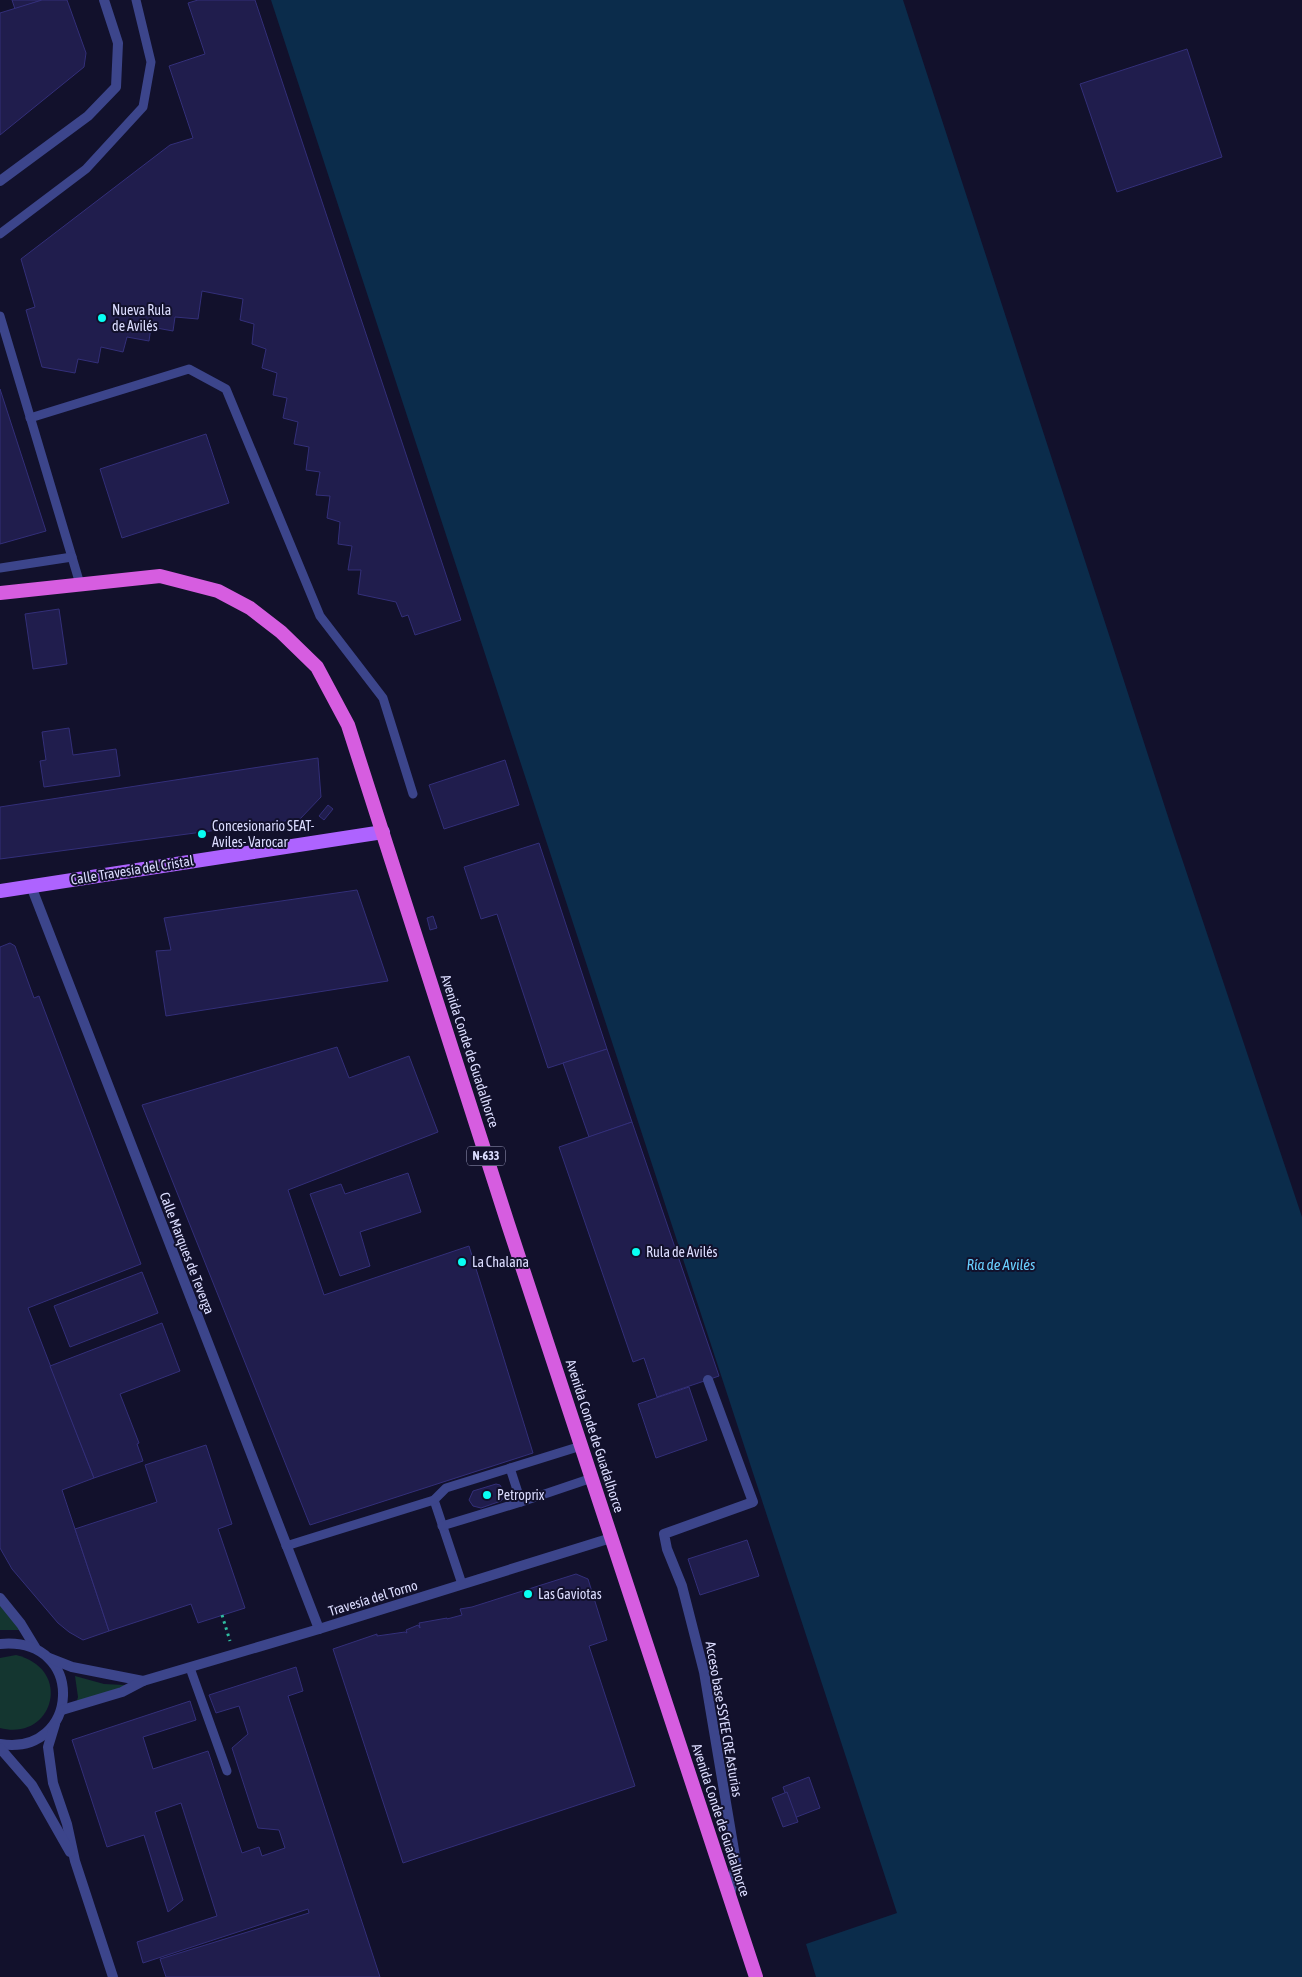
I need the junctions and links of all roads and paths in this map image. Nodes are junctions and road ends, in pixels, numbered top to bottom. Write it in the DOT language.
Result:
graph roads {
  1 [pos="104,0"];
  2 [pos="136,0"];
  3 [pos="0,181"];
  4 [pos="0,234"];
  5 [pos="0,316"];
  6 [pos="30,418"];
  7 [pos="72,557"];
  8 [pos="0,568"];
  9 [pos="80,584"];
  10 [pos="0,593"];
  11 [pos="413,794"];
  12 [pos="383,832"];
  13 [pos="31,886"];
  14 [pos="0,891"];
  15 [pos="708,1380"];
  16 [pos="581,1446"];
  17 [pos="510,1468"];
  18 [pos="592,1478"];
  19 [pos="434,1500"];
  20 [pos="521,1502"];
  21 [pos="442,1526"];
  22 [pos="611,1538"];
  23 [pos="286,1546"];
  24 [pos="462,1584"];
  25 [pos="0,1598"];
  26 [pos="222,1615"];
  27 [pos="319,1629"];
  28 [pos="0,1644"];
  29 [pos="35,1648"];
  30 [pos="235,1654"];
  31 [pos="49,1658"];
  32 [pos="190,1668"];
  33 [pos="142,1681"];
  34 [pos="62,1710"];
  35 [pos="55,1724"];
  36 [pos="0,1744"];
  37 [pos="0,1748"];
  38 [pos="227,1771"];
  39 [pos="75,1861"];
  40 [pos="729,1897"];
  41 [pos="113,1977"];
  42 [pos="756,1977"];
  1 -- 3 [label="street"];
  2 -- 4 [label="lane"];
  5 -- 6 [label="lane"];
  6 -- 7 [label="lane"];
  6 -- 11 [label="lane"];
  7 -- 8 [label="lane"];
  7 -- 9 [label="lane"];
  9 -- 10 [label="highway, Avenida Conde de Guadalhorce / N-633"];
  9 -- 12 [label="highway, Avenida Conde de Guadalhorce / N-633"];
  12 -- 13 [label="main road, Calle Travesía del Cristal"];
  12 -- 16 [label="highway, Avenida Conde de Guadalhorce / N-633"];
  13 -- 14 [label="main road, Calle Travesía del Cristal"];
  13 -- 23 [label="street, Calle Marques de Teverga"];
  15 -- 40 [label="street, Acceso base SSYEE CRE Asturias"];
  16 -- 17 [label="lane"];
  16 -- 18 [label="highway, Avenida Conde de Guadalhorce / N-633"];
  17 -- 19 [label="lane"];
  17 -- 20 [label="lane"];
  18 -- 20 [label="lane"];
  18 -- 22 [label="highway, Avenida Conde de Guadalhorce / N-633"];
  19 -- 21 [label="lane"];
  19 -- 23 [label="lane"];
  20 -- 21 [label="lane"];
  21 -- 24 [label="lane"];
  22 -- 24 [label="street, Travesía del Torno"];
  22 -- 40 [label="highway, Avenida Conde de Guadalhorce / N-633"];
  23 -- 27 [label="street, Calle Marques de Teverga"];
  24 -- 27 [label="street, Travesía del Torno"];
  25 -- 29 [label="street"];
  26 -- 30 [label="path"];
  27 -- 30 [label="street, Travesía del Torno"];
  28 -- 29 [label="street"];
  29 -- 31 [label="street"];
  30 -- 32 [label="street, Travesía del Torno"];
  31 -- 33 [label="street, Travesía del Torno"];
  31 -- 34 [label="street"];
  32 -- 33 [label="street, Travesía del Torno"];
  32 -- 38 [label="lane"];
  33 -- 34 [label="street, Travesía del Torno"];
  34 -- 35 [label="street"];
  35 -- 36 [label="street"];
  35 -- 39 [label="street"];
  37 -- 39 [label="street"];
  39 -- 41 [label="street"];
  40 -- 42 [label="highway, Avenida Conde de Guadalhorce / N-633"];
}
